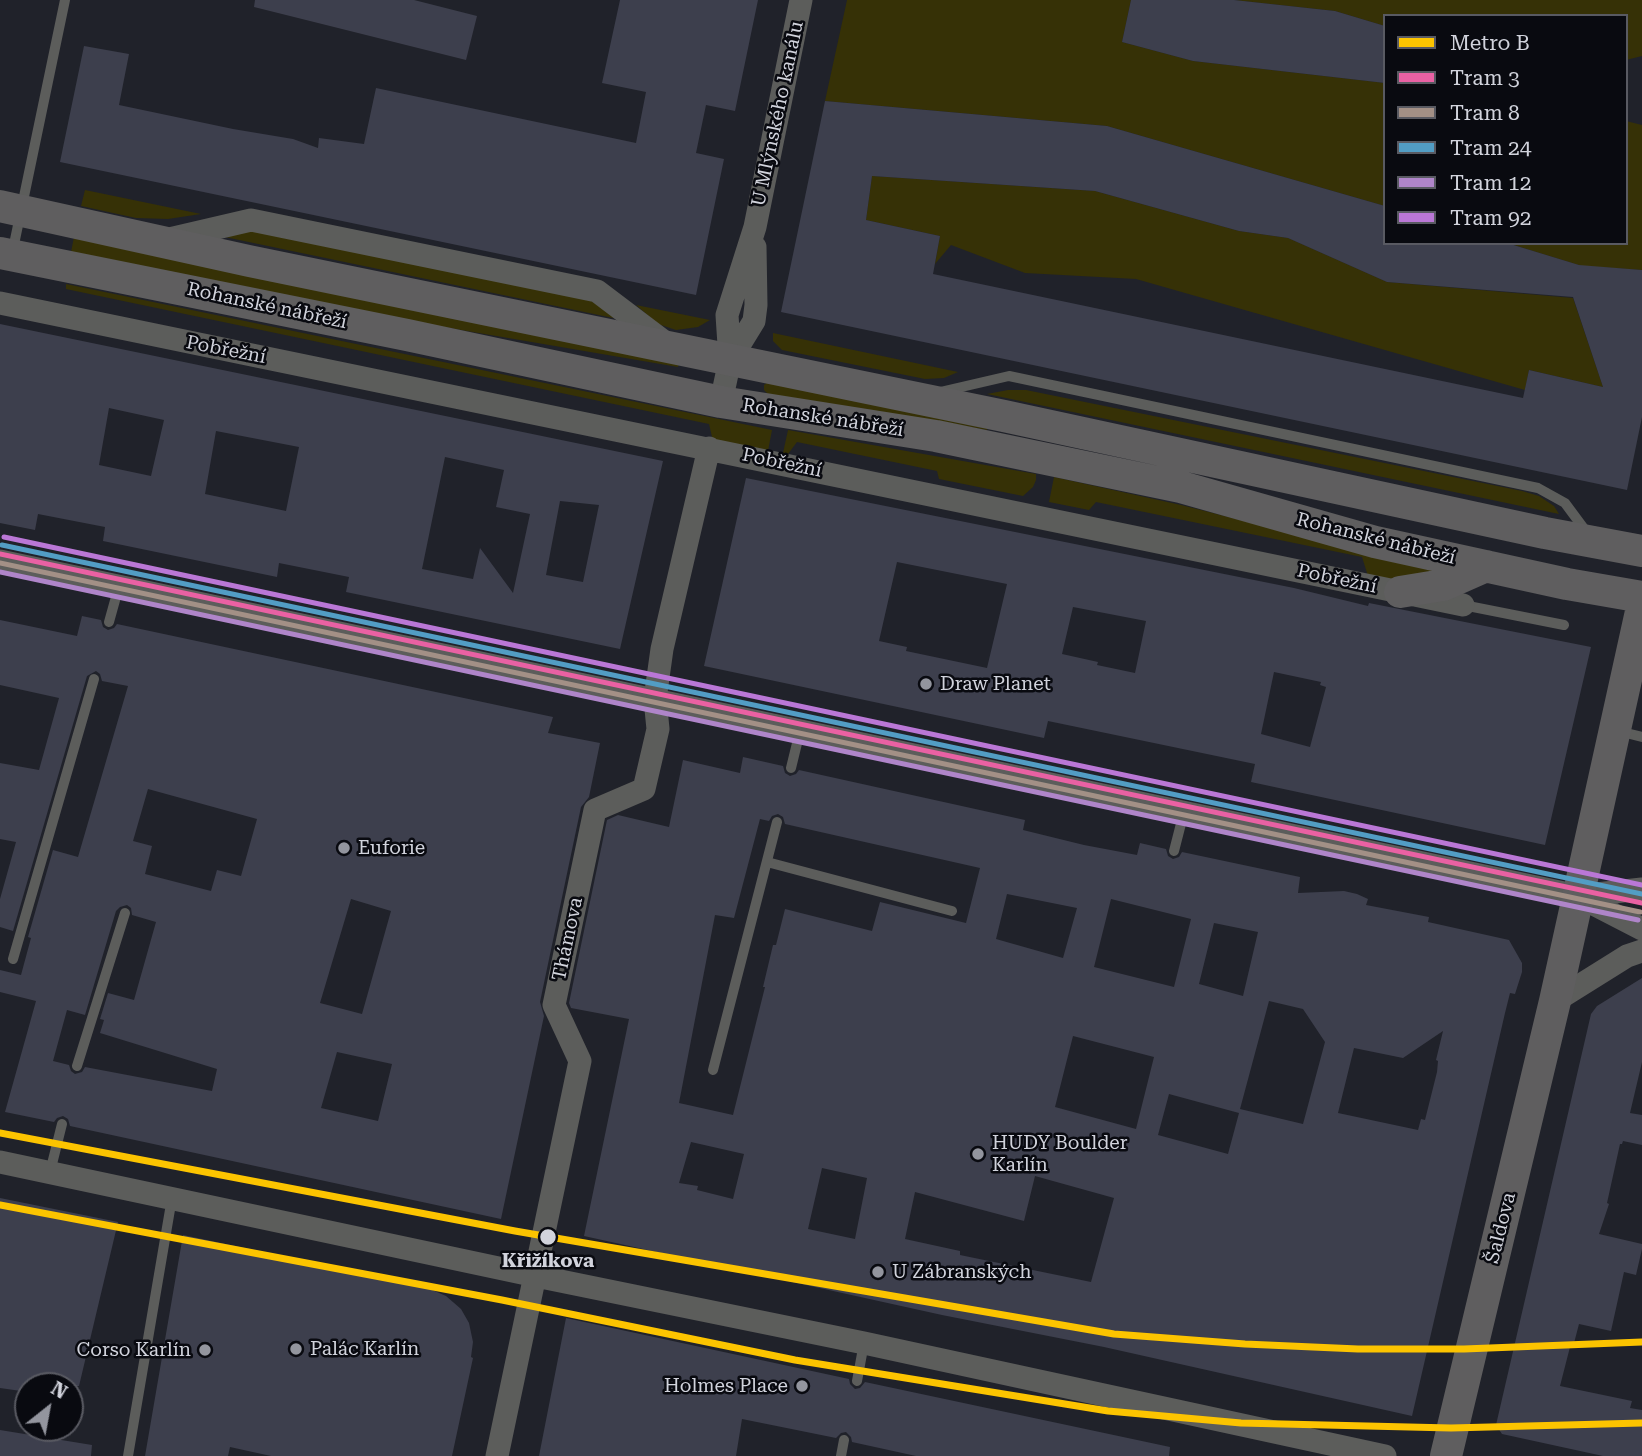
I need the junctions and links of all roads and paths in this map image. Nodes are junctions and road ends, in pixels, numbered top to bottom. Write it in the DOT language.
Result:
graph roads {
  1 [pos="65,0"];
  2 [pos="802,0"];
  3 [pos="10,208"];
  4 [pos="161,241"];
  5 [pos="6,254"];
  6 [pos="0,303"];
  7 [pos="675,350"];
  8 [pos="730,360"];
  9 [pos="915,398"];
  10 [pos="721,402"];
  11 [pos="709,448"];
  12 [pos="1593,542"];
  13 [pos="1642,551"];
  14 [pos="0,561"];
  15 [pos="1486,566"];
  16 [pos="119,586"];
  17 [pos="1400,592"];
  18 [pos="1642,597"];
  19 [pos="1463,605"];
  20 [pos="1642,607"];
  21 [pos="109,622"];
  22 [pos="1564,625"];
  23 [pos="94,680"];
  24 [pos="655,699"];
  25 [pos="800,731"];
  26 [pos="1629,734"];
  27 [pos="791,768"];
  28 [pos="1184,812"];
  29 [pos="777,822"];
  30 [pos="1174,851"];
  31 [pos="767,862"];
  32 [pos="1642,889"];
  33 [pos="1578,896"];
  34 [pos="952,911"];
  35 [pos="125,913"];
  36 [pos="1642,929"];
  37 [pos="1642,950"];
  38 [pos="13,959"];
  39 [pos="1555,1001"];
  40 [pos="77,1066"];
  41 [pos="713,1070"];
  42 [pos="62,1124"];
  43 [pos="0,1162"];
  44 [pos="50,1172"];
  45 [pos="172,1198"];
  46 [pos="536,1276"];
  47 [pos="864,1343"];
  48 [pos="857,1381"];
  49 [pos="844,1440"];
  50 [pos="128,1456"];
  51 [pos="497,1456"];
  52 [pos="841,1456"];
  53 [pos="1385,1456"];
  54 [pos="1447,1456"];
  1 -- 3 [label="lane"];
  2 -- 8 [label="street, U Mlýnského kanálu"];
  3 -- 4 [label="main road, Rohanské nábřeží"];
  3 -- 5 [label="lane"];
  4 -- 7 [label="main road, Rohanské nábřeží"];
  4 -- 7 [label="street, Rohanské nábřeží"];
  5 -- 10 [label="main road, Rohanské nábřeží"];
  6 -- 11 [label="street, Pobřežní"];
  7 -- 8 [label="main road, Rohanské nábřeží"];
  8 -- 9 [label="main road, Rohanské nábřeží"];
  8 -- 10 [label="street, U Mlýnského kanálu"];
  9 -- 12 [label="main road, Rohanské nábřeží"];
  9 -- 12 [label="lane"];
  10 -- 15 [label="main road, Rohanské nábřeží"];
  11 -- 17 [label="street, Pobřežní"];
  11 -- 24 [label="street, Thámova"];
  12 -- 13 [label="main road, Rohanské nábřeží"];
  14 -- 16 [label="street"];
  15 -- 17 [label="main road"];
  15 -- 18 [label="main road, Rohanské nábřeží"];
  16 -- 21 [label="lane"];
  16 -- 24 [label="street"];
  17 -- 19 [label="street, Pobřežní"];
  19 -- 22 [label="lane, Pobřežní"];
  20 -- 26 [label="main road, Šaldova"];
  23 -- 38 [label="lane"];
  24 -- 25 [label="street"];
  24 -- 46 [label="street, Thámova"];
  25 -- 27 [label="lane"];
  25 -- 28 [label="street"];
  26 -- 33 [label="main road, Šaldova"];
  28 -- 30 [label="lane"];
  28 -- 33 [label="street"];
  29 -- 31 [label="lane"];
  31 -- 34 [label="lane"];
  31 -- 41 [label="lane"];
  32 -- 33 [label="street"];
  33 -- 36 [label="street"];
  33 -- 39 [label="main road, Šaldova"];
  35 -- 40 [label="lane"];
  37 -- 39 [label="street"];
  39 -- 54 [label="main road, Šaldova"];
  42 -- 44 [label="lane"];
  43 -- 44 [label="street"];
  44 -- 45 [label="street"];
  45 -- 46 [label="street"];
  45 -- 50 [label="lane"];
  46 -- 47 [label="street"];
  46 -- 51 [label="street, Thámova"];
  47 -- 48 [label="lane"];
  47 -- 53 [label="street"];
  49 -- 52 [label="lane"];
}
